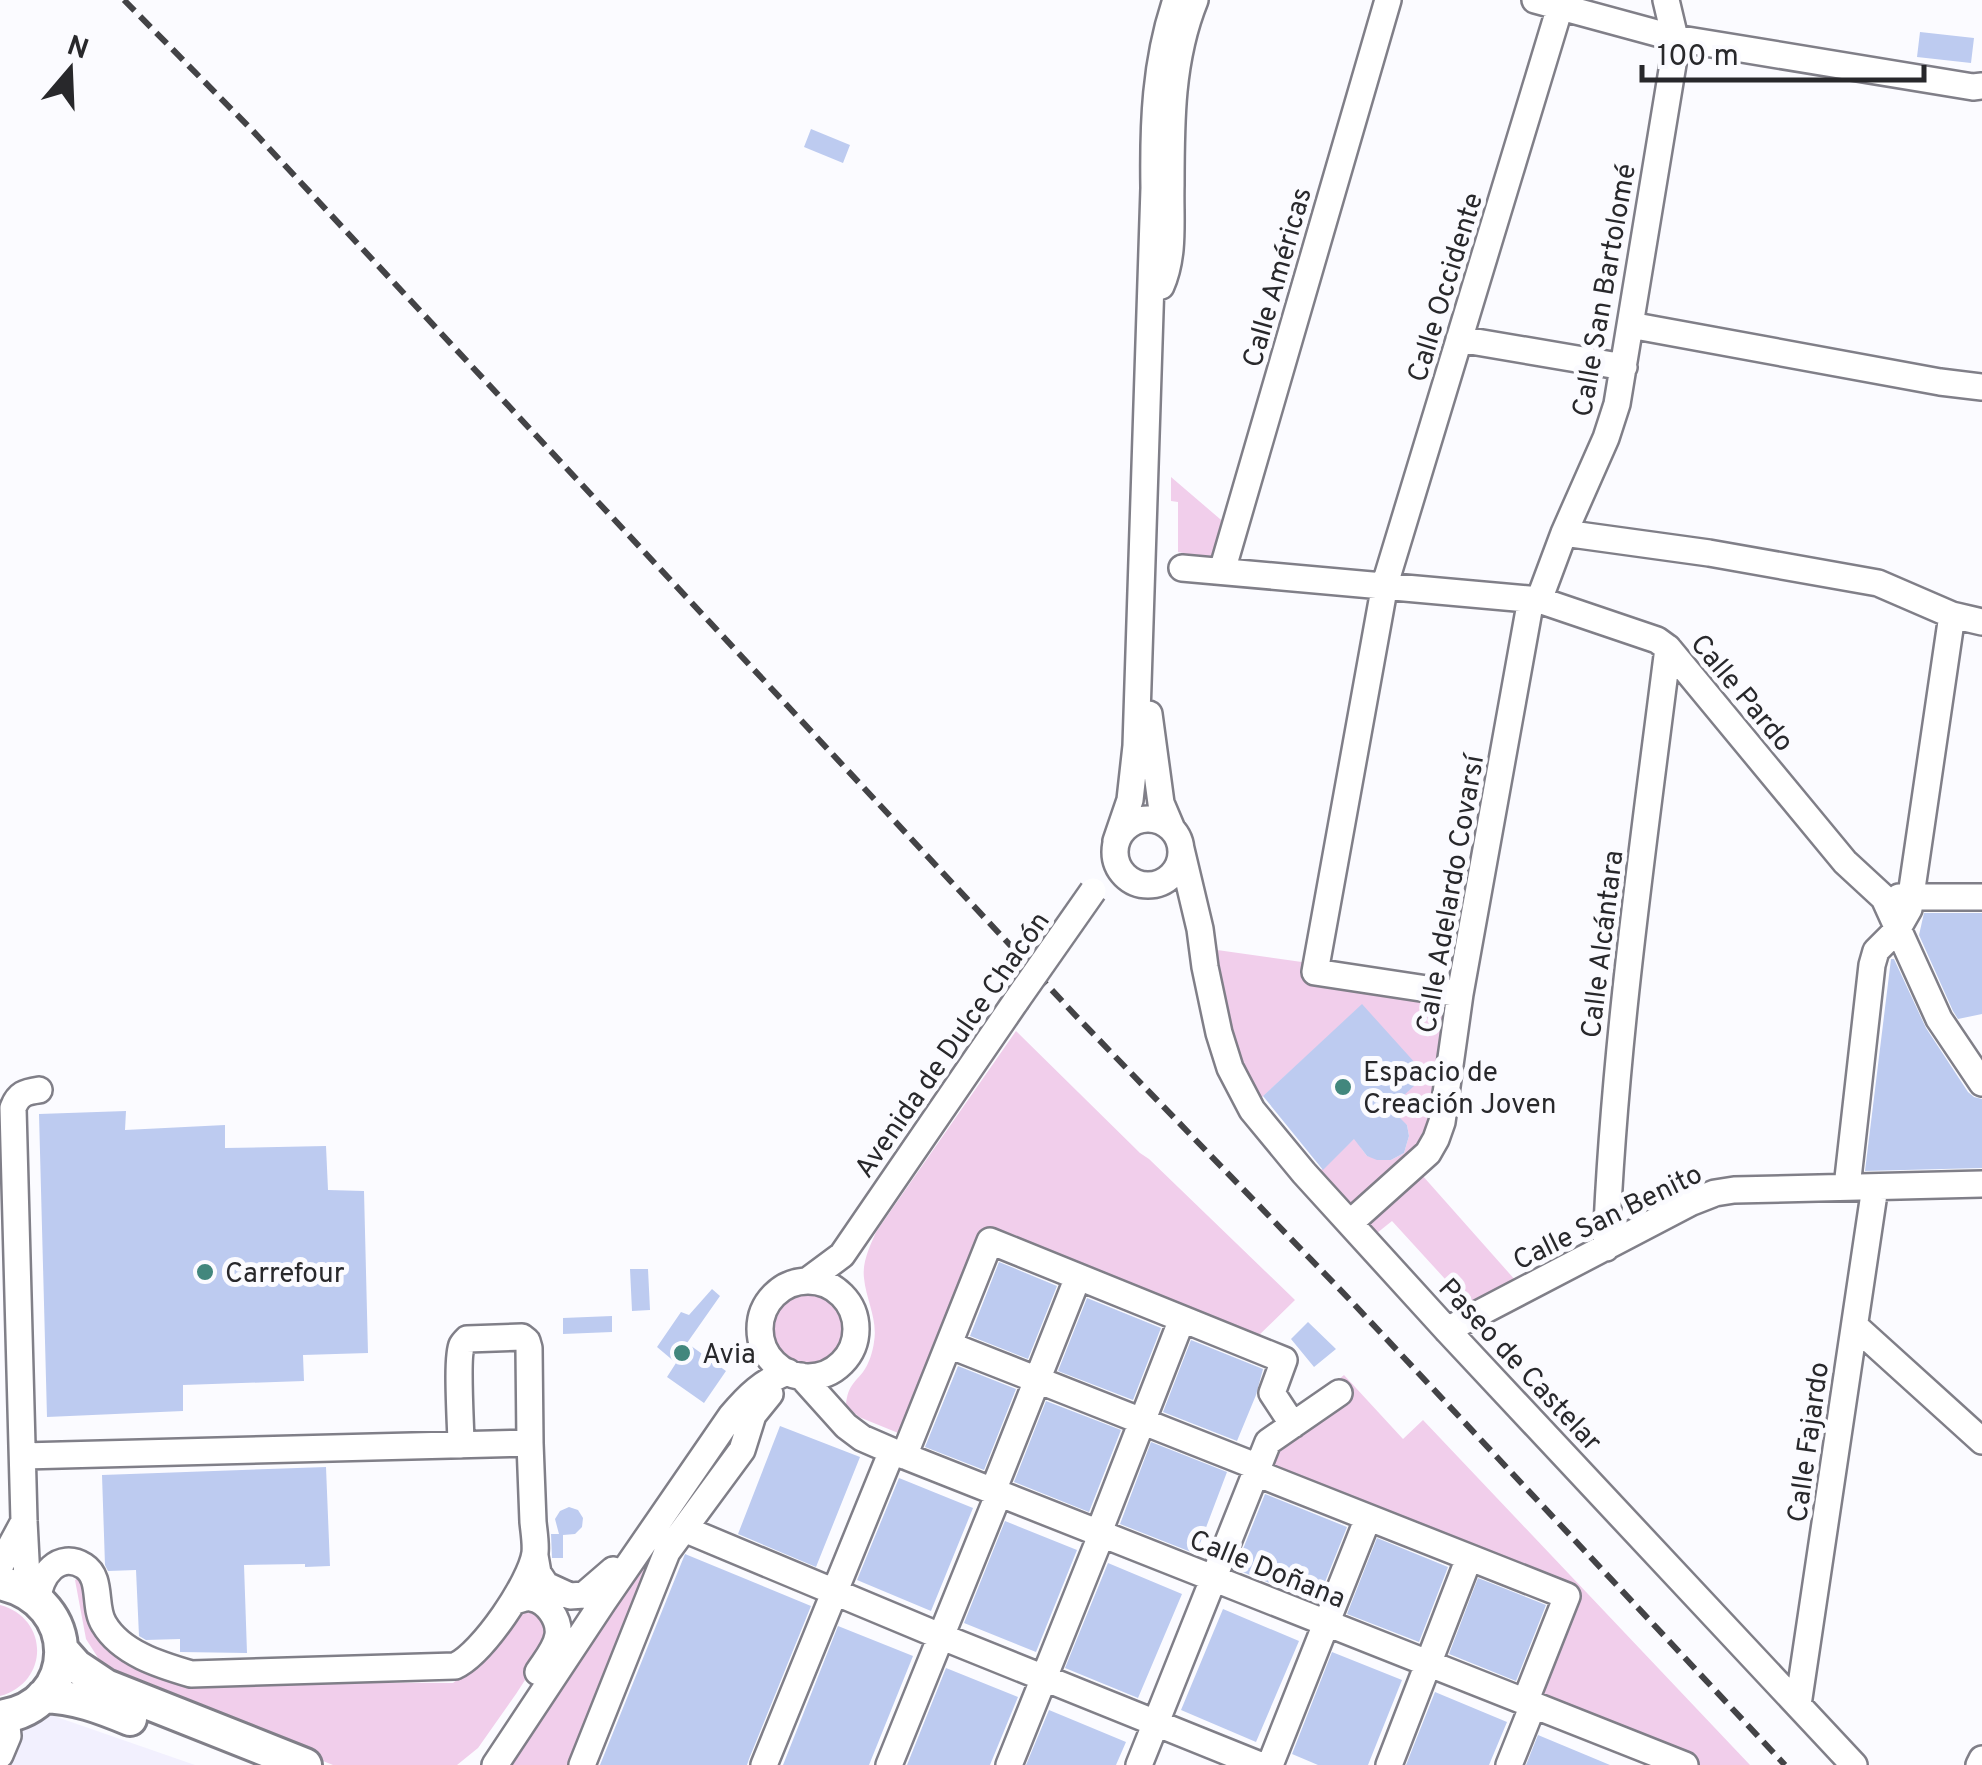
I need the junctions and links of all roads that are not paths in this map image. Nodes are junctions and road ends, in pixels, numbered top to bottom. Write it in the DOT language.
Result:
graph roads {
  1 [pos="1176,0"];
  2 [pos="1195,0"];
  3 [pos="1388,0"];
  4 [pos="1666,0"];
  5 [pos="1548,4"];
  6 [pos="1676,38"];
  7 [pos="1982,86"];
  8 [pos="1149,313"];
  9 [pos="1630,325"];
  10 [pos="1459,339"];
  11 [pos="1624,366"];
  12 [pos="1982,388"];
  13 [pos="1564,533"];
  14 [pos="1182,568"];
  15 [pos="1222,571"];
  16 [pos="1385,584"];
  17 [pos="1535,599"];
  18 [pos="1952,614"];
  19 [pos="1982,622"];
  20 [pos="1139,634"];
  21 [pos="1668,648"];
  22 [pos="1177,839"];
  23 [pos="1115,846"];
  24 [pos="1140,884"];
  25 [pos="1093,891"];
  26 [pos="1912,896"];
  27 [pos="1982,897"];
  28 [pos="1884,898"];
  29 [pos="1898,930"];
  30 [pos="1205,967"];
  31 [pos="1460,994"];
  32 [pos="1982,1083"];
  33 [pos="39,1090"];
  34 [pos="1982,1184"];
  35 [pos="1847,1187"];
  36 [pos="1875,1187"];
  37 [pos="1350,1223"];
  38 [pos="858,1231"];
  39 [pos="1606,1248"];
  40 [pos="1078,1277"];
  41 [pos="807,1281"];
  42 [pos="846,1300"];
  43 [pos="1182,1319"];
  44 [pos="1855,1326"];
  45 [pos="760,1330"];
  46 [pos="1448,1330"];
  47 [pos="949,1345"];
  48 [pos="833,1370"];
  49 [pos="794,1375"];
  50 [pos="1037,1380"];
  51 [pos="1339,1393"];
  52 [pos="731,1416"];
  53 [pos="836,1416"];
  54 [pos="1142,1421"];
  55 [pos="1293,1425"];
  56 [pos="1982,1441"];
  57 [pos="530,1443"];
  58 [pos="461,1445"];
  59 [pos="898,1453"];
  60 [pos="23,1456"];
  61 [pos="1257,1470"];
  62 [pos="996,1492"];
  63 [pos="1368,1518"];
  64 [pos="24,1521"];
  65 [pos="674,1528"];
  66 [pos="1101,1533"];
  67 [pos="637,1552"];
  68 [pos="535,1556"];
  69 [pos="1469,1558"];
  70 [pos="0,1566"];
  71 [pos="1214,1578"];
  72 [pos="23,1592"];
  73 [pos="834,1592"];
  74 [pos="514,1600"];
  75 [pos="1325,1624"];
  76 [pos="940,1636"];
  77 [pos="61,1649"];
  78 [pos="1428,1664"];
  79 [pos="1044,1678"];
  80 [pos="44,1696"];
  81 [pos="1529,1703"];
  82 [pos="1798,1705"];
  83 [pos="3,1717"];
  84 [pos="1156,1723"];
  85 [pos="0,1754"];
  86 [pos="503,1756"];
  87 [pos="1634,1756"];
  88 [pos="244,1765"];
  89 [pos="305,1765"];
  90 [pos="582,1765"];
  91 [pos="764,1765"];
  92 [pos="889,1765"];
  93 [pos="1009,1765"];
  94 [pos="1138,1765"];
  95 [pos="1260,1765"];
  96 [pos="1270,1765"];
  97 [pos="1389,1765"];
  98 [pos="1509,1765"];
  99 [pos="1685,1765"];
  100 [pos="1854,1765"];
  1 -- 8 [label="street"];
  2 -- 8 [label="street"];
  3 -- 15 [label="street, Calle Américas"];
  4 -- 6 [label="street"];
  5 -- 6 [label="street"];
  5 -- 10 [label="street, Calle Occidente"];
  6 -- 7 [label="street"];
  6 -- 9 [label="street, Calle San Bartolomé"];
  8 -- 20 [label="street"];
  9 -- 11 [label="street, Calle San Bartolomé"];
  9 -- 12 [label="street"];
  10 -- 11 [label="street"];
  10 -- 16 [label="street, Calle Occidente"];
  11 -- 13 [label="street, Calle San Bartolomé"];
  13 -- 17 [label="street, Calle San Bartolomé"];
  13 -- 18 [label="street"];
  14 -- 15 [label="street, Calle Pardo"];
  15 -- 16 [label="street, Calle Pardo"];
  16 -- 17 [label="street, Calle Pardo"];
  16 -- 31 [label="street, Calle Occidente"];
  17 -- 21 [label="street, Calle Pardo"];
  17 -- 31 [label="street, Calle Adelardo Covarsí"];
  18 -- 19 [label="street"];
  18 -- 26 [label="street"];
  20 -- 22 [label="street, Paseo de Castelar"];
  20 -- 23 [label="street, Avenida de Dulce Chacón"];
  21 -- 28 [label="street, Calle Pardo"];
  21 -- 39 [label="street, Calle Alcántara"];
  22 -- 23 [label="street"];
  22 -- 24 [label="street"];
  22 -- 30 [label="street, Paseo de Castelar"];
  23 -- 24 [label="street"];
  23 -- 25 [label="street, Avenida de Dulce Chacón"];
  24 -- 25 [label="street"];
  24 -- 30 [label="street, Paseo de Castelar"];
  25 -- 38 [label="street, Avenida de Dulce Chacón, bridge"];
  26 -- 27 [label="street"];
  26 -- 28 [label="street"];
  26 -- 29 [label="street"];
  28 -- 29 [label="street, Calle Pardo"];
  29 -- 32 [label="street, Calle Pardo"];
  29 -- 35 [label="street"];
  30 -- 37 [label="street, Paseo de Castelar"];
  31 -- 37 [label="street, Calle Adelardo Covarsí"];
  33 -- 60 [label="street"];
  34 -- 36 [label="street, Calle San Benito"];
  35 -- 36 [label="street, Calle San Benito"];
  35 -- 39 [label="street, Calle San Benito"];
  36 -- 44 [label="street, Calle Fajardo"];
  37 -- 46 [label="street, Paseo de Castelar"];
  38 -- 41 [label="street, Avenida de Dulce Chacón"];
  38 -- 42 [label="street, Avenida de Dulce Chacón"];
  39 -- 46 [label="street, Calle San Benito"];
  40 -- 43 [label="street"];
  40 -- 47 [label="street"];
  40 -- 50 [label="street"];
  41 -- 42 [label="street"];
  41 -- 45 [label="street"];
  42 -- 48 [label="street"];
  43 -- 54 [label="street"];
  43 -- 55 [label="street"];
  44 -- 56 [label="street"];
  44 -- 82 [label="street, Calle Fajardo"];
  45 -- 49 [label="street"];
  45 -- 52 [label="street"];
  46 -- 82 [label="street, Paseo de Castelar"];
  47 -- 50 [label="street"];
  47 -- 59 [label="street"];
  48 -- 49 [label="street"];
  48 -- 53 [label="street"];
  49 -- 52 [label="street"];
  49 -- 53 [label="street, Calle Doñana"];
  49 -- 65 [label="street"];
  50 -- 54 [label="street"];
  50 -- 62 [label="street"];
  51 -- 55 [label="street"];
  52 -- 65 [label="street"];
  53 -- 59 [label="street, Calle Doñana"];
  54 -- 61 [label="street"];
  54 -- 66 [label="street"];
  55 -- 61 [label="street"];
  57 -- 58 [label="street"];
  57 -- 58 [label="street"];
  57 -- 68 [label="street"];
  58 -- 60 [label="street"];
  59 -- 62 [label="street, Calle Doñana"];
  59 -- 73 [label="street"];
  60 -- 64 [label="street"];
  61 -- 63 [label="street"];
  61 -- 71 [label="street"];
  62 -- 66 [label="street, Calle Doñana"];
  62 -- 76 [label="street"];
  63 -- 69 [label="street"];
  63 -- 75 [label="street"];
  64 -- 70 [label="street"];
  64 -- 72 [label="street"];
  65 -- 67 [label="street"];
  65 -- 73 [label="street"];
  65 -- 90 [label="street"];
  66 -- 71 [label="street, Calle Doñana"];
  66 -- 79 [label="street"];
  67 -- 68 [label="street"];
  67 -- 86 [label="street"];
  68 -- 74 [label="street"];
  69 -- 78 [label="street"];
  69 -- 81 [label="street"];
  71 -- 75 [label="street, Calle Doñana"];
  71 -- 84 [label="street"];
  72 -- 74 [label="street"];
  72 -- 77 [label="main road"];
  73 -- 76 [label="street"];
  73 -- 91 [label="street"];
  74 -- 86 [label="street"];
  75 -- 78 [label="street, Calle Doñana"];
  75 -- 96 [label="street"];
  76 -- 79 [label="street"];
  76 -- 92 [label="street"];
  77 -- 80 [label="main road"];
  77 -- 89 [label="main road"];
  78 -- 81 [label="street, Calle Doñana"];
  78 -- 97 [label="street"];
  79 -- 84 [label="street"];
  79 -- 93 [label="street"];
  80 -- 83 [label="main road"];
  80 -- 88 [label="main road"];
  81 -- 87 [label="street, Calle Doñana"];
  81 -- 98 [label="street"];
  82 -- 100 [label="street, Paseo de Castelar"];
  83 -- 85 [label="street"];
  84 -- 94 [label="street"];
  84 -- 95 [label="street"];
  87 -- 99 [label="street, Calle Doñana"];
}
